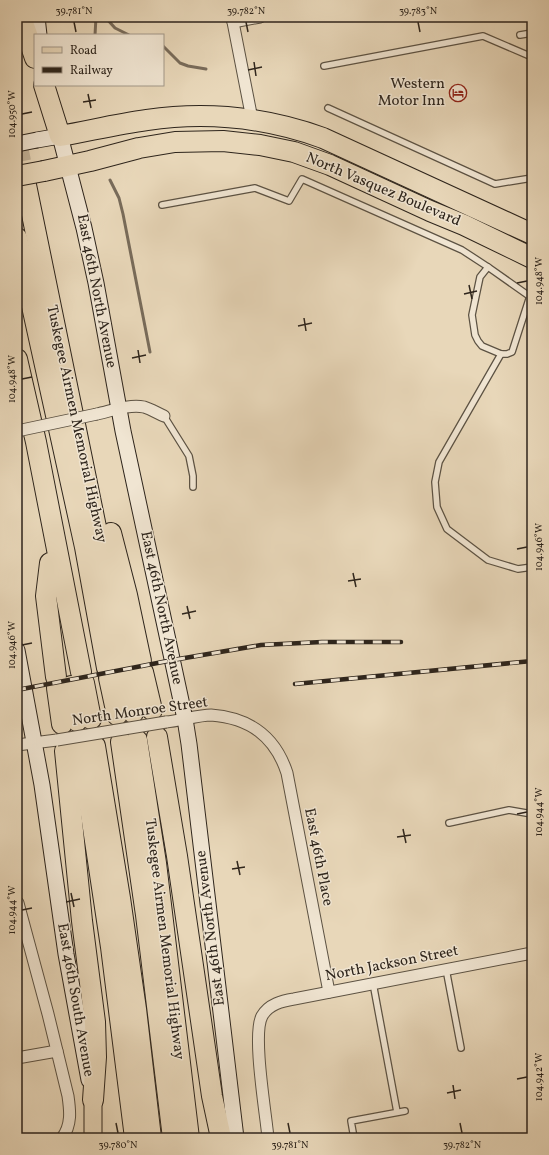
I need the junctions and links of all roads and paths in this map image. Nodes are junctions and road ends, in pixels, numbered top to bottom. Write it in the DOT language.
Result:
graph roads {
  1 [pos="21,17"];
  2 [pos="36,17"];
  3 [pos="260,17"];
  4 [pos="232,20"];
  5 [pos="532,33"];
  6 [pos="39,34"];
  7 [pos="520,35"];
  8 [pos="34,55"];
  9 [pos="532,57"];
  10 [pos="324,66"];
  11 [pos="45,87"];
  12 [pos="328,108"];
  13 [pos="252,119"];
  14 [pos="60,136"];
  15 [pos="17,144"];
  16 [pos="68,165"];
  17 [pos="532,178"];
  18 [pos="22,180"];
  19 [pos="162,205"];
  20 [pos="532,234"];
  21 [pos="17,238"];
  22 [pos="532,258"];
  23 [pos="488,266"];
  24 [pos="531,297"];
  25 [pos="501,354"];
  26 [pos="17,359"];
  27 [pos="118,409"];
  28 [pos="164,416"];
  29 [pos="17,419"];
  30 [pos="17,431"];
  31 [pos="193,487"];
  32 [pos="532,567"];
  33 [pos="17,650"];
  34 [pos="125,670"];
  35 [pos="70,680"];
  36 [pos="145,719"];
  37 [pos="185,719"];
  38 [pos="264,735"];
  39 [pos="75,736"];
  40 [pos="34,743"];
  41 [pos="17,745"];
  42 [pos="532,814"];
  43 [pos="449,823"];
  44 [pos="18,903"];
  45 [pos="532,953"];
  46 [pos="446,969"];
  47 [pos="373,983"];
  48 [pos="329,992"];
  49 [pos="461,1048"];
  50 [pos="57,1051"];
  51 [pos="17,1058"];
  52 [pos="93,1100"];
  53 [pos="405,1111"];
  54 [pos="397,1112"];
  55 [pos="62,1138"];
  56 [pos="93,1138"];
  57 [pos="135,1138"];
  58 [pos="151,1138"];
  59 [pos="173,1138"];
  60 [pos="189,1138"];
  61 [pos="221,1138"];
  62 [pos="236,1138"];
  63 [pos="268,1138"];
  64 [pos="354,1138"];
  1 -- 8 [label="highway"];
  2 -- 6 [label="main road"];
  3 -- 4 [label="street"];
  4 -- 13 [label="street"];
  5 -- 7 [label="lane"];
  9 -- 10 [label="lane"];
  11 -- 14 [label="highway, East 46th North Avenue"];
  12 -- 17 [label="lane"];
  13 -- 14 [label="highway, North Vasquez Boulevard"];
  13 -- 20 [label="highway, North Vasquez Boulevard"];
  14 -- 15 [label="main road, North Vasquez Boulevard, bridge"];
  14 -- 16 [label="main road, East 46th North Avenue"];
  16 -- 18 [label="highway, North Vasquez Boulevard, bridge"];
  16 -- 22 [label="highway, North Vasquez Boulevard"];
  16 -- 27 [label="main road, East 46th North Avenue"];
  18 -- 34 [label="highway, Tuskegee Airmen Memorial Highway"];
  19 -- 23 [label="lane"];
  21 -- 34 [label="highway"];
  23 -- 24 [label="lane"];
  23 -- 25 [label="lane"];
  24 -- 25 [label="lane"];
  25 -- 32 [label="lane"];
  26 -- 35 [label="highway"];
  27 -- 28 [label="street"];
  27 -- 30 [label="street, bridge"];
  27 -- 37 [label="main road, East 46th North Avenue"];
  28 -- 31 [label="lane"];
  29 -- 35 [label="highway"];
  33 -- 40 [label="main road, East 46th South Avenue"];
  34 -- 36 [label="highway"];
  34 -- 36 [label="highway"];
  35 -- 39 [label="highway"];
  36 -- 37 [label="street, North Monroe Street"];
  36 -- 39 [label="street, North Monroe Street, bridge"];
  36 -- 61 [label="highway"];
  37 -- 38 [label="street, North Monroe Street"];
  37 -- 62 [label="main road, East 46th North Avenue"];
  38 -- 48 [label="street, East 46th Place"];
  39 -- 40 [label="street, North Monroe Street"];
  39 -- 52 [label="highway"];
  39 -- 57 [label="highway"];
  39 -- 58 [label="highway"];
  40 -- 41 [label="street, North Monroe Street"];
  40 -- 52 [label="main road, East 46th South Avenue"];
  42 -- 43 [label="lane"];
  44 -- 50 [label="street"];
  45 -- 46 [label="street, North Jackson Street"];
  46 -- 47 [label="street, North Jackson Street"];
  46 -- 49 [label="lane"];
  47 -- 48 [label="street, North Jackson Street"];
  47 -- 54 [label="lane"];
  48 -- 63 [label="street, North Jackson Street"];
  50 -- 51 [label="street"];
  50 -- 55 [label="street"];
  52 -- 56 [label="main road, East 46th South Avenue"];
  53 -- 54 [label="lane"];
  54 -- 64 [label="lane"];
  59 -- 60 [label="highway, Tuskegee Airmen Memorial Highway"];
}
